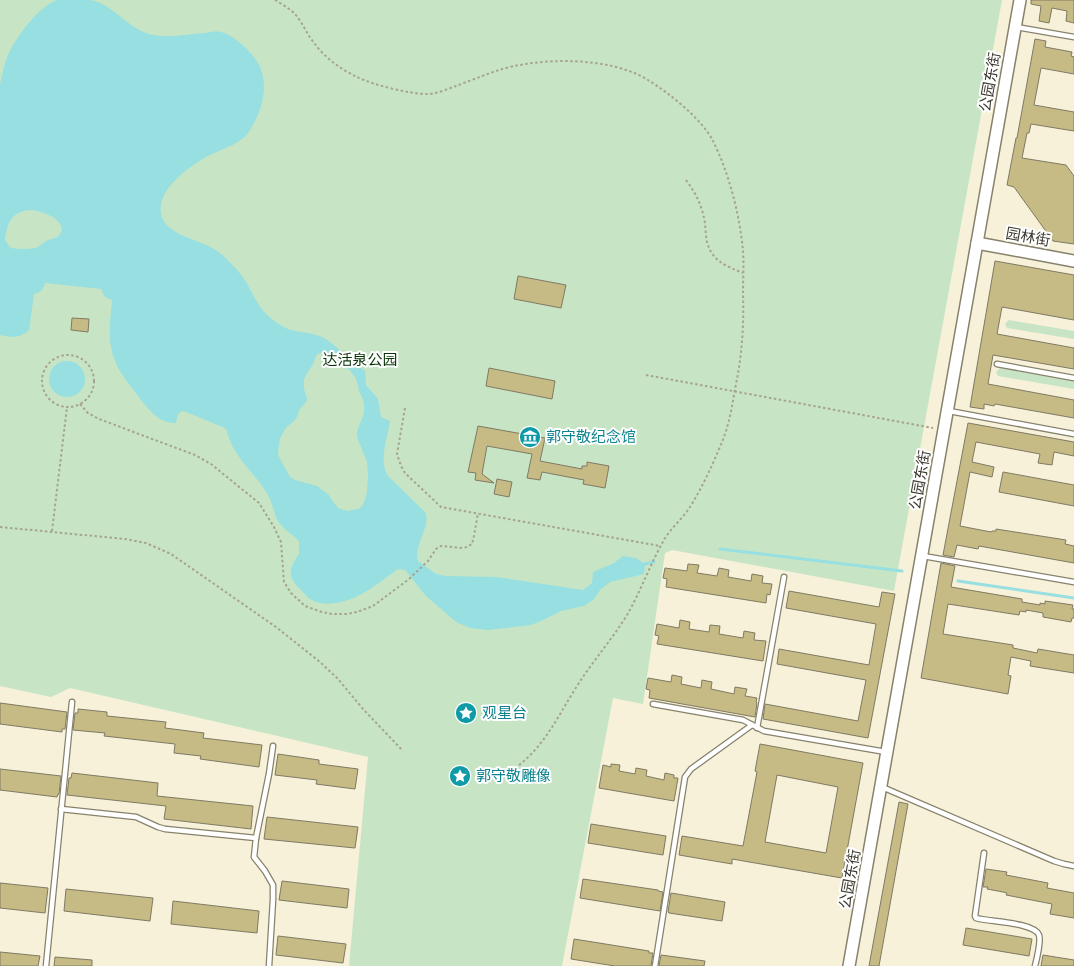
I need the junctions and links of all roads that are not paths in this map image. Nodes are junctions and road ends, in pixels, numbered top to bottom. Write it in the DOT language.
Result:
graph roads {
  1 [pos="1020,0"];
  2 [pos="1015,26"];
  3 [pos="1074,37"];
  4 [pos="977,243"];
  5 [pos="1074,261"];
  6 [pos="997,364"];
  7 [pos="1074,378"];
  8 [pos="947,411"];
  9 [pos="1074,434"];
  10 [pos="922,555"];
  11 [pos="784,577"];
  12 [pos="1074,582"];
  13 [pos="72,702"];
  14 [pos="653,704"];
  15 [pos="755,726"];
  16 [pos="272,746"];
  17 [pos="887,753"];
  18 [pos="881,786"];
  19 [pos="61,809"];
  20 [pos="256,838"];
  21 [pos="984,854"];
  22 [pos="1074,866"];
  23 [pos="46,966"];
  24 [pos="269,966"];
  25 [pos="655,966"];
  26 [pos="849,966"];
  27 [pos="1036,966"];
  1 -- 2 [label="street, 公园东街"];
  2 -- 3 [label="lane"];
  2 -- 4 [label="street, 公园东街"];
  4 -- 5 [label="street, 园林街"];
  4 -- 8 [label="street, 公园东街"];
  6 -- 7 [label="lane"];
  8 -- 9 [label="lane"];
  8 -- 10 [label="street, 公园东街"];
  10 -- 12 [label="lane"];
  10 -- 17 [label="street, 公园东街"];
  11 -- 15 [label="lane"];
  13 -- 19 [label="lane"];
  14 -- 15 [label="lane"];
  15 -- 17 [label="lane"];
  15 -- 25 [label="lane"];
  16 -- 20 [label="lane"];
  17 -- 18 [label="street, 公园东街"];
  18 -- 22 [label="lane"];
  18 -- 26 [label="street, 公园东街"];
  19 -- 20 [label="lane"];
  19 -- 23 [label="lane"];
  20 -- 24 [label="lane"];
  21 -- 27 [label="lane"];
}
